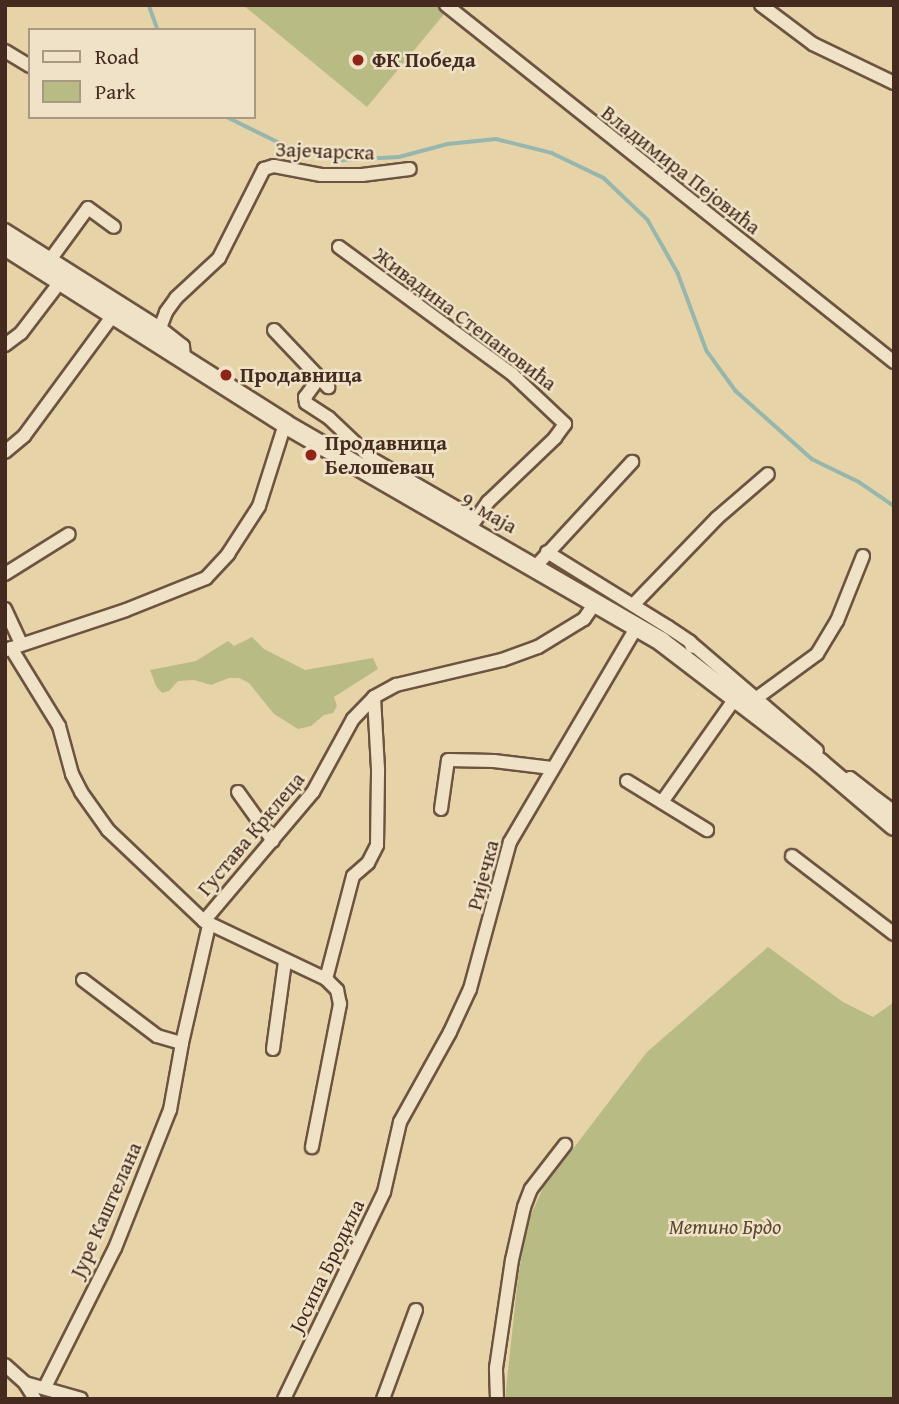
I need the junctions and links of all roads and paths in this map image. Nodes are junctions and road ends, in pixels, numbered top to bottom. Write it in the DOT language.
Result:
graph roads {
  1 [pos="446,5"];
  2 [pos="761,5"];
  3 [pos="5,51"];
  4 [pos="28,65"];
  5 [pos="894,83"];
  6 [pos="410,169"];
  7 [pos="114,226"];
  8 [pos="5,230"];
  9 [pos="5,246"];
  10 [pos="339,247"];
  11 [pos="47,264"];
  12 [pos="60,282"];
  13 [pos="114,314"];
  14 [pos="160,328"];
  15 [pos="274,330"];
  16 [pos="5,345"];
  17 [pos="184,358"];
  18 [pos="894,362"];
  19 [pos="285,424"];
  20 [pos="5,452"];
  21 [pos="632,462"];
  22 [pos="768,474"];
  23 [pos="473,524"];
  24 [pos="69,534"];
  25 [pos="863,556"];
  26 [pos="541,559"];
  27 [pos="5,575"];
  28 [pos="596,603"];
  29 [pos="633,605"];
  30 [pos="5,608"];
  31 [pos="637,626"];
  32 [pos="690,642"];
  33 [pos="13,648"];
  34 [pos="695,664"];
  35 [pos="736,696"];
  36 [pos="374,697"];
  37 [pos="758,697"];
  38 [pos="551,768"];
  39 [pos="627,780"];
  40 [pos="239,792"];
  41 [pos="871,800"];
  42 [pos="662,802"];
  43 [pos="441,809"];
  44 [pos="894,812"];
  45 [pos="894,826"];
  46 [pos="707,830"];
  47 [pos="273,841"];
  48 [pos="792,856"];
  49 [pos="207,923"];
  50 [pos="894,934"];
  51 [pos="285,961"];
  52 [pos="326,979"];
  53 [pos="83,980"];
  54 [pos="182,1043"];
  55 [pos="273,1049"];
  56 [pos="565,1145"];
  57 [pos="312,1147"];
  58 [pos="395,1147"];
  59 [pos="416,1310"];
  60 [pos="5,1365"];
  61 [pos="25,1383"];
  62 [pos="46,1387"];
  63 [pos="35,1399"];
  64 [pos="81,1399"];
  65 [pos="284,1399"];
  66 [pos="383,1399"];
  67 [pos="497,1399"];
  1 -- 18 [label="street, Владимира Пејовића"];
  2 -- 5 [label="street"];
  3 -- 4 [label="street"];
  6 -- 14 [label="street, Зајечарска"];
  7 -- 11 [label="street"];
  8 -- 11 [label="street"];
  9 -- 11 [label="main road, 9. маја"];
  10 -- 23 [label="street, Живадина Степановића"];
  11 -- 12 [label="main road, 9. маја"];
  11 -- 14 [label="street"];
  12 -- 13 [label="main road, 9. маја"];
  12 -- 16 [label="street"];
  13 -- 17 [label="main road, 9. маја"];
  13 -- 20 [label="street"];
  14 -- 17 [label="street"];
  15 -- 23 [label="street"];
  17 -- 19 [label="main road, 9. маја"];
  19 -- 23 [label="main road, 9. маја"];
  19 -- 33 [label="street"];
  21 -- 26 [label="street"];
  22 -- 29 [label="street"];
  23 -- 26 [label="main road, 9. маја"];
  24 -- 27 [label="street"];
  25 -- 37 [label="street"];
  26 -- 28 [label="main road, 9. маја"];
  26 -- 29 [label="street"];
  28 -- 31 [label="main road, 9. маја"];
  28 -- 36 [label="street, Густава Крклеца"];
  29 -- 32 [label="street"];
  30 -- 33 [label="street"];
  31 -- 34 [label="main road, 9. маја"];
  31 -- 38 [label="street, Ријечка"];
  32 -- 34 [label="street"];
  32 -- 37 [label="street"];
  33 -- 49 [label="street"];
  34 -- 35 [label="main road, 9. маја"];
  35 -- 41 [label="main road, 9. маја"];
  35 -- 42 [label="street"];
  36 -- 47 [label="street, Густава Крклеца"];
  36 -- 52 [label="street"];
  37 -- 41 [label="street"];
  38 -- 43 [label="street"];
  38 -- 58 [label="street, Ријечка"];
  39 -- 42 [label="street"];
  40 -- 47 [label="street"];
  41 -- 44 [label="street"];
  41 -- 45 [label="main road, 9. маја"];
  42 -- 46 [label="street"];
  47 -- 49 [label="street, Густава Крклеца"];
  48 -- 50 [label="street"];
  49 -- 51 [label="street"];
  49 -- 54 [label="street, Јуре Каштелана"];
  51 -- 52 [label="street"];
  51 -- 55 [label="street"];
  52 -- 57 [label="street"];
  53 -- 54 [label="street"];
  54 -- 62 [label="street, Јуре Каштелана"];
  56 -- 67 [label="street"];
  58 -- 65 [label="street, Јосипа Бродила"];
  59 -- 66 [label="street"];
  60 -- 61 [label="street"];
  61 -- 62 [label="street"];
  61 -- 63 [label="street"];
  62 -- 64 [label="street"];
}
